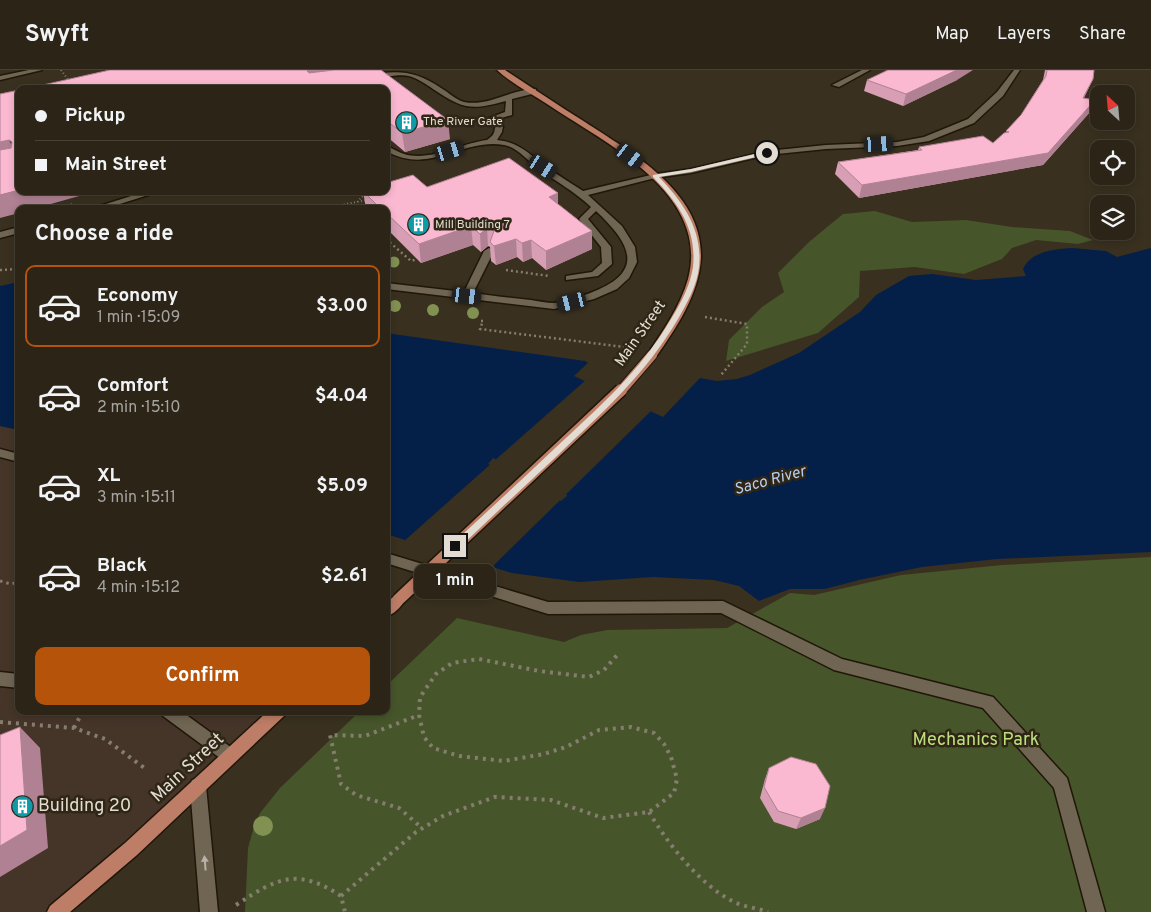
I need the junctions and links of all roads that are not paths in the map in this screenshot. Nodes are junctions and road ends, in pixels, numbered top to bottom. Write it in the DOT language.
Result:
graph roads {
  1 [pos="39,70"];
  2 [pos="500,70"];
  3 [pos="867,70"];
  4 [pos="1018,70"];
  5 [pos="362,77"];
  6 [pos="0,78"];
  7 [pos="836,86"];
  8 [pos="533,91"];
  9 [pos="508,97"];
  10 [pos="390,149"];
  11 [pos="390,150"];
  12 [pos="655,176"];
  13 [pos="582,194"];
  14 [pos="142,195"];
  15 [pos="108,205"];
  16 [pos="596,206"];
  17 [pos="15,231"];
  18 [pos="0,235"];
  19 [pos="489,251"];
  20 [pos="569,278"];
  21 [pos="390,286"];
  22 [pos="467,296"];
  23 [pos="0,453"];
  24 [pos="15,457"];
  25 [pos="390,559"];
  26 [pos="390,607"];
  27 [pos="0,679"];
  28 [pos="15,680"];
  29 [pos="174,715"];
  30 [pos="275,715"];
  31 [pos="230,756"];
  32 [pos="198,786"];
  33 [pos="56,912"];
  34 [pos="209,912"];
  35 [pos="1096,912"];
  1 -- 6 [label="street"];
  2 -- 8 [label="main road, Main Street"];
  3 -- 7 [label="street"];
  4 -- 12 [label="street"];
  5 -- 9 [label="street"];
  8 -- 9 [label="street"];
  8 -- 12 [label="main road, Main Street"];
  9 -- 10 [label="street"];
  11 -- 13 [label="street"];
  12 -- 13 [label="street"];
  12 -- 26 [label="main road, Main Street, bridge"];
  13 -- 16 [label="street"];
  14 -- 15 [label="street"];
  16 -- 20 [label="street"];
  16 -- 22 [label="street"];
  17 -- 18 [label="street"];
  19 -- 22 [label="street"];
  21 -- 22 [label="street"];
  23 -- 24 [label="street"];
  25 -- 35 [label="street"];
  27 -- 28 [label="street"];
  29 -- 31 [label="street"];
  30 -- 31 [label="main road, Main Street"];
  31 -- 32 [label="main road, Main Street"];
  32 -- 33 [label="main road, Main Street"];
  34 -- 32 [label="street, one-way"];
}
